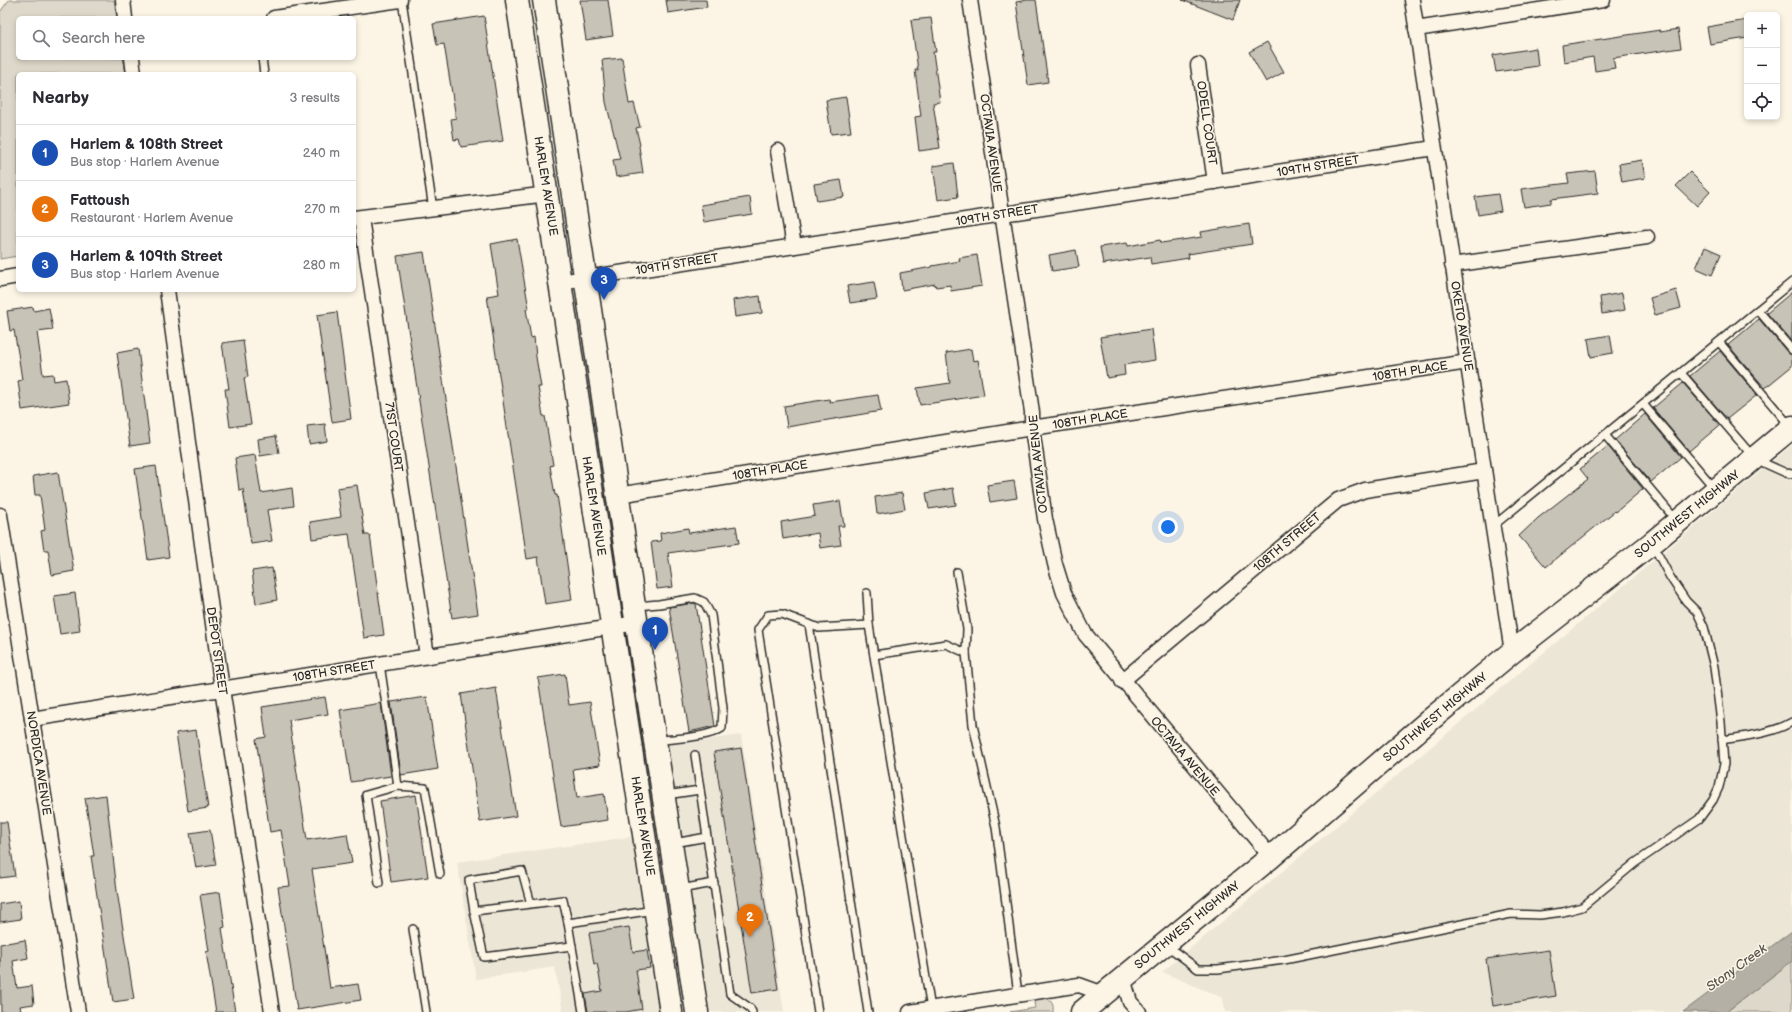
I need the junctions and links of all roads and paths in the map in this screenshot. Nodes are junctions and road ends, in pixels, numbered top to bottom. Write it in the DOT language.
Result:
graph roads {
  1 [pos="123,0"];
  2 [pos="401,0"];
  3 [pos="517,0"];
  4 [pos="544,0"];
  5 [pos="970,0"];
  6 [pos="1412,0"];
  7 [pos="1603,0"];
  8 [pos="126,16"];
  9 [pos="288,16"];
  10 [pos="1416,29"];
  11 [pos="132,60"];
  12 [pos="262,60"];
  13 [pos="1198,65"];
  14 [pos="134,72"];
  15 [pos="264,72"];
  16 [pos="1434,148"];
  17 [pos="778,151"];
  18 [pos="1215,182"];
  19 [pos="548,194"];
  20 [pos="433,208"];
  21 [pos="1002,214"];
  22 [pos="358,218"];
  23 [pos="1647,237"];
  24 [pos="794,246"];
  25 [pos="1452,265"];
  26 [pos="16,276"];
  27 [pos="585,278"];
  28 [pos="0,279"];
  29 [pos="560,282"];
  30 [pos="1792,282"];
  31 [pos="167,292"];
  32 [pos="1758,310"];
  33 [pos="1719,342"];
  34 [pos="1792,350"];
  35 [pos="1468,362"];
  36 [pos="1681,373"];
  37 [pos="1643,404"];
  38 [pos="1792,427"];
  39 [pos="1032,428"];
  40 [pos="1605,435"];
  41 [pos="1755,459"];
  42 [pos="1484,471"];
  43 [pos="1792,474"];
  44 [pos="1716,490"];
  45 [pos="618,495"];
  46 [pos="0,515"];
  47 [pos="1678,522"];
  48 [pos="1493,526"];
  49 [pos="1652,543"];
  50 [pos="957,572"];
  51 [pos="867,592"];
  52 [pos="635,614"];
  53 [pos="808,624"];
  54 [pos="869,625"];
  55 [pos="612,627"];
  56 [pos="1512,652"];
  57 [pos="966,653"];
  58 [pos="874,655"];
  59 [pos="427,656"];
  60 [pos="380,664"];
  61 [pos="1122,681"];
  62 [pos="222,689"];
  63 [pos="32,718"];
  64 [pos="1792,722"];
  65 [pos="1722,740"];
  66 [pos="655,742"];
  67 [pos="695,754"];
  68 [pos="398,786"];
  69 [pos="700,790"];
  70 [pos="663,796"];
  71 [pos="707,837"];
  72 [pos="671,844"];
  73 [pos="1270,857"];
  74 [pos="440,874"];
  75 [pos="379,883"];
  76 [pos="714,883"];
  77 [pos="678,890"];
  78 [pos="531,904"];
  79 [pos="655,909"];
  80 [pos="474,911"];
  81 [pos="568,923"];
  82 [pos="413,929"];
  83 [pos="1164,944"];
  84 [pos="572,946"];
  85 [pos="1122,978"];
  86 [pos="1018,994"];
  87 [pos="1104,994"];
  88 [pos="931,1009"];
  89 [pos="78,1012"];
  90 [pos="272,1012"];
  91 [pos="426,1012"];
  92 [pos="583,1012"];
  93 [pos="671,1012"];
  94 [pos="697,1012"];
  95 [pos="752,1012"];
  96 [pos="818,1012"];
  97 [pos="868,1012"];
  98 [pos="910,1012"];
  99 [pos="1082,1012"];
  100 [pos="1138,1012"];
  1 -- 8 [label="street"];
  2 -- 9 [label="street"];
  2 -- 20 [label="lane"];
  3 -- 19 [label="main road, HARLEM AVENUE"];
  4 -- 27 [label="main road, HARLEM AVENUE"];
  5 -- 21 [label="street, OCTAVIA AVENUE"];
  6 -- 10 [label="street, OKETO AVENUE"];
  7 -- 10 [label="street"];
  10 -- 16 [label="street, OKETO AVENUE"];
  11 -- 14 [label="street"];
  12 -- 15 [label="lane"];
  13 -- 18 [label="street, ODELL COURT"];
  16 -- 18 [label="street, 109TH STREET"];
  16 -- 25 [label="street, OKETO AVENUE"];
  17 -- 24 [label="street"];
  18 -- 21 [label="street, 109TH STREET"];
  19 -- 20 [label="street"];
  19 -- 29 [label="main road, HARLEM AVENUE"];
  20 -- 22 [label="street"];
  21 -- 24 [label="street, 109TH STREET"];
  21 -- 39 [label="street, OCTAVIA AVENUE"];
  22 -- 59 [label="street, 71ST COURT"];
  23 -- 25 [label="street"];
  24 -- 27 [label="street, 109TH STREET"];
  25 -- 35 [label="street, OKETO AVENUE"];
  26 -- 28 [label="street"];
  27 -- 29 [label="street, 109TH STREET"];
  27 -- 45 [label="main road, HARLEM AVENUE"];
  29 -- 55 [label="main road, HARLEM AVENUE"];
  30 -- 32 [label="lane"];
  31 -- 62 [label="street, DEPOT STREET"];
  32 -- 33 [label="lane"];
  32 -- 34 [label="lane"];
  33 -- 36 [label="lane"];
  33 -- 38 [label="lane"];
  35 -- 39 [label="street, 108TH PLACE"];
  35 -- 42 [label="street, OKETO AVENUE"];
  36 -- 37 [label="lane"];
  36 -- 41 [label="lane"];
  37 -- 40 [label="lane"];
  37 -- 44 [label="lane"];
  38 -- 41 [label="main road, SOUTHWEST HIGHWAY"];
  39 -- 45 [label="street, 108TH PLACE"];
  39 -- 61 [label="street, OCTAVIA AVENUE"];
  40 -- 47 [label="lane"];
  40 -- 48 [label="lane"];
  41 -- 43 [label="lane"];
  41 -- 44 [label="main road, SOUTHWEST HIGHWAY"];
  42 -- 48 [label="street, OKETO AVENUE"];
  42 -- 61 [label="street, 108TH STREET"];
  44 -- 47 [label="main road, SOUTHWEST HIGHWAY"];
  45 -- 52 [label="main road, HARLEM AVENUE"];
  46 -- 63 [label="street, NORDICA AVENUE"];
  47 -- 49 [label="main road, SOUTHWEST HIGHWAY"];
  48 -- 56 [label="street, OKETO AVENUE"];
  49 -- 56 [label="main road, SOUTHWEST HIGHWAY"];
  49 -- 65 [label="lane"];
  50 -- 57 [label="lane"];
  51 -- 54 [label="lane"];
  52 -- 55 [label="street, 108TH STREET"];
  52 -- 66 [label="main road, HARLEM AVENUE"];
  52 -- 66 [label="lane"];
  53 -- 54 [label="lane"];
  53 -- 96 [label="lane"];
  53 -- 97 [label="lane"];
  54 -- 58 [label="lane"];
  55 -- 59 [label="street, 108TH STREET"];
  55 -- 79 [label="main road, HARLEM AVENUE"];
  56 -- 73 [label="main road, SOUTHWEST HIGHWAY"];
  57 -- 58 [label="lane"];
  57 -- 86 [label="lane"];
  58 -- 88 [label="lane"];
  59 -- 60 [label="street, 108TH STREET"];
  60 -- 62 [label="street, 108TH STREET"];
  60 -- 68 [label="lane"];
  61 -- 73 [label="street, OCTAVIA AVENUE"];
  62 -- 63 [label="street, 108TH STREET"];
  62 -- 90 [label="street, DEPOT STREET"];
  63 -- 89 [label="street, NORDICA AVENUE"];
  64 -- 65 [label="lane"];
  65 -- 83 [label="lane"];
  66 -- 70 [label="main road, HARLEM AVENUE"];
  67 -- 69 [label="lane"];
  68 -- 74 [label="lane"];
  68 -- 75 [label="lane"];
  69 -- 70 [label="lane"];
  69 -- 71 [label="lane"];
  70 -- 72 [label="main road, HARLEM AVENUE"];
  71 -- 72 [label="lane"];
  71 -- 76 [label="lane"];
  72 -- 77 [label="main road, HARLEM AVENUE"];
  73 -- 83 [label="main road, SOUTHWEST HIGHWAY"];
  76 -- 77 [label="lane"];
  76 -- 95 [label="lane"];
  77 -- 94 [label="main road, HARLEM AVENUE"];
  78 -- 80 [label="lane"];
  78 -- 80 [label="lane"];
  78 -- 81 [label="lane"];
  79 -- 81 [label="lane"];
  79 -- 93 [label="main road, HARLEM AVENUE"];
  80 -- 84 [label="lane"];
  81 -- 84 [label="lane"];
  82 -- 91 [label="lane"];
  83 -- 85 [label="main road, SOUTHWEST HIGHWAY"];
  84 -- 92 [label="lane"];
  85 -- 87 [label="main road, SOUTHWEST HIGHWAY"];
  85 -- 100 [label="street"];
  86 -- 87 [label="street"];
  86 -- 88 [label="street"];
  87 -- 99 [label="main road, SOUTHWEST HIGHWAY"];
  88 -- 98 [label="street"];
}
